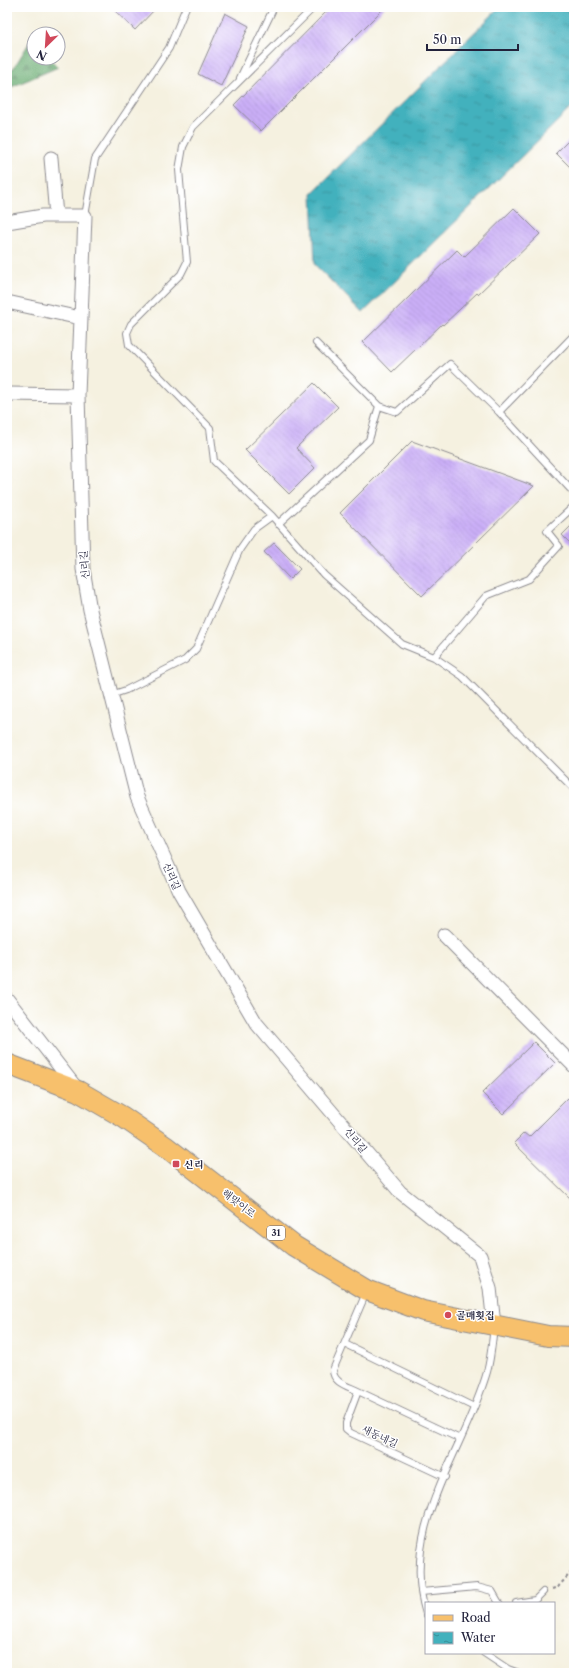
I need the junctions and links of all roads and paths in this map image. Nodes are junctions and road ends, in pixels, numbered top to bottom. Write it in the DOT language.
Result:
graph roads {
  1 [pos="186,7"];
  2 [pos="274,7"];
  3 [pos="314,7"];
  4 [pos="238,83"];
  5 [pos="51,158"];
  6 [pos="56,216"];
  7 [pos="85,216"];
  8 [pos="7,222"];
  9 [pos="7,302"];
  10 [pos="80,318"];
  11 [pos="574,335"];
  12 [pos="316,343"];
  13 [pos="7,394"];
  14 [pos="78,395"];
  15 [pos="380,406"];
  16 [pos="499,412"];
  17 [pos="574,492"];
  18 [pos="574,506"];
  19 [pos="272,516"];
  20 [pos="278,524"];
  21 [pos="434,657"];
  22 [pos="111,695"];
  23 [pos="574,790"];
  24 [pos="444,935"];
  25 [pos="7,999"];
  26 [pos="7,1064"];
  27 [pos="574,1066"];
  28 [pos="78,1091"];
  29 [pos="367,1290"];
  30 [pos="494,1325"];
  31 [pos="574,1337"];
  32 [pos="345,1344"];
  33 [pos="358,1391"];
  34 [pos="474,1407"];
  35 [pos="460,1439"];
  36 [pos="445,1476"];
  37 [pos="574,1570"];
  38 [pos="421,1592"];
  39 [pos="543,1592"];
  40 [pos="498,1602"];
  41 [pos="522,1602"];
  42 [pos="425,1610"];
  43 [pos="486,1654"];
  44 [pos="519,1673"];
  1 -- 7 [label="lane"];
  2 -- 4 [label="lane"];
  3 -- 4 [label="lane"];
  4 -- 19 [label="lane"];
  5 -- 6 [label="street"];
  6 -- 7 [label="street"];
  6 -- 8 [label="street"];
  7 -- 10 [label="street, 신리길"];
  9 -- 10 [label="street"];
  10 -- 14 [label="street, 신리길"];
  11 -- 16 [label="lane"];
  12 -- 15 [label="lane"];
  13 -- 14 [label="street"];
  14 -- 22 [label="street, 신리길"];
  15 -- 16 [label="lane"];
  15 -- 20 [label="lane"];
  16 -- 17 [label="lane"];
  18 -- 21 [label="lane"];
  19 -- 20 [label="lane"];
  19 -- 22 [label="lane"];
  20 -- 21 [label="lane"];
  21 -- 23 [label="lane"];
  22 -- 30 [label="street, 신리길"];
  24 -- 27 [label="street"];
  25 -- 28 [label="street"];
  26 -- 28 [label="main road, 해맞이로 / 31"];
  28 -- 29 [label="main road, 해맞이로 / 31"];
  29 -- 30 [label="main road, 해맞이로 / 31"];
  29 -- 32 [label="lane"];
  30 -- 31 [label="main road, 해맞이로 / 31"];
  30 -- 34 [label="lane"];
  32 -- 33 [label="lane"];
  32 -- 34 [label="lane"];
  33 -- 35 [label="lane"];
  33 -- 36 [label="lane, 새동네길"];
  34 -- 35 [label="lane"];
  35 -- 36 [label="lane"];
  36 -- 38 [label="lane"];
  37 -- 39 [label="path"];
  38 -- 40 [label="lane"];
  38 -- 42 [label="lane"];
  39 -- 41 [label="lane"];
  43 -- 44 [label="lane"];
}
